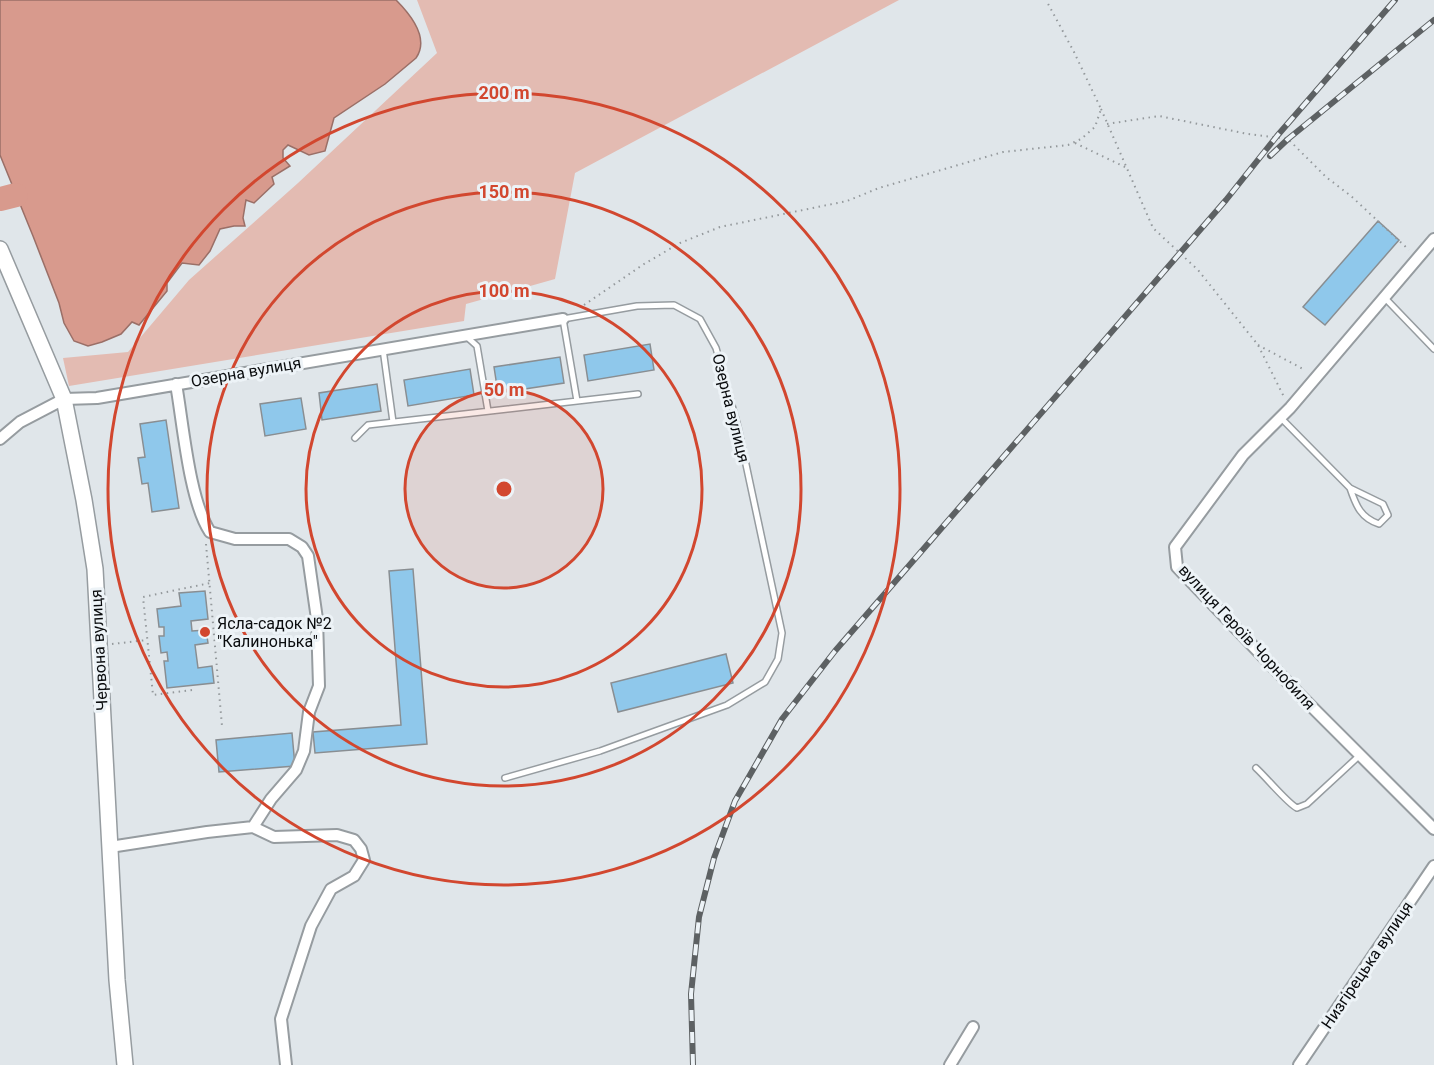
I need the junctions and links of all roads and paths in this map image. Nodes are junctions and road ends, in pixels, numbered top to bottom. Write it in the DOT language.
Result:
graph roads {
  1 [pos="1046,0"];
  2 [pos="1101,109"];
  3 [pos="1107,124"];
  4 [pos="1074,142"];
  5 [pos="1127,168"];
  6 [pos="1434,239"];
  7 [pos="0,249"];
  8 [pos="1418,258"];
  9 [pos="1384,297"];
  10 [pos="563,319"];
  11 [pos="465,335"];
  12 [pos="1258,345"];
  13 [pos="382,349"];
  14 [pos="1434,349"];
  15 [pos="1316,376"];
  16 [pos="176,384"];
  17 [pos="638,394"];
  18 [pos="64,399"];
  19 [pos="577,401"];
  20 [pos="1290,408"];
  21 [pos="488,411"];
  22 [pos="1280,417"];
  23 [pos="393,422"];
  24 [pos="355,438"];
  25 [pos="0,439"];
  26 [pos="1350,488"];
  27 [pos="204,524"];
  28 [pos="210,584"];
  29 [pos="147,640"];
  30 [pos="109,644"];
  31 [pos="192,690"];
  32 [pos="222,726"];
  33 [pos="1360,755"];
  34 [pos="1256,768"];
  35 [pos="505,778"];
  36 [pos="253,827"];
  37 [pos="1434,829"];
  38 [pos="110,847"];
  39 [pos="1434,866"];
  40 [pos="973,1027"];
  41 [pos="125,1065"];
  42 [pos="286,1065"];
  43 [pos="950,1065"];
  44 [pos="1300,1065"];
  1 -- 2 [label="path"];
  2 -- 3 [label="path"];
  2 -- 4 [label="path"];
  3 -- 5 [label="path"];
  3 -- 8 [label="path"];
  4 -- 5 [label="path"];
  4 -- 10 [label="path"];
  5 -- 12 [label="path"];
  6 -- 8 [label="street, вулиця Героїв Чорнобиля"];
  7 -- 18 [label="main road, Червона вулиця"];
  8 -- 9 [label="street, вулиця Героїв Чорнобиля"];
  9 -- 14 [label="lane"];
  9 -- 15 [label="street, вулиця Героїв Чорнобиля"];
  10 -- 11 [label="street, Озерна вулиця"];
  10 -- 19 [label="lane"];
  10 -- 35 [label="lane, Озерна вулиця"];
  11 -- 13 [label="street, Озерна вулиця"];
  11 -- 21 [label="lane"];
  12 -- 15 [label="path"];
  12 -- 20 [label="path"];
  13 -- 16 [label="street, Озерна вулиця"];
  13 -- 23 [label="lane"];
  15 -- 20 [label="street, вулиця Героїв Чорнобиля"];
  16 -- 18 [label="street, Озерна вулиця"];
  16 -- 27 [label="street"];
  17 -- 19 [label="lane"];
  18 -- 25 [label="street"];
  18 -- 38 [label="main road, Червона вулиця"];
  19 -- 21 [label="lane"];
  20 -- 22 [label="street, вулиця Героїв Чорнобиля"];
  21 -- 23 [label="lane"];
  22 -- 26 [label="lane"];
  22 -- 33 [label="street, вулиця Героїв Чорнобиля"];
  23 -- 24 [label="lane"];
  26 -- 26 [label="lane"];
  27 -- 28 [label="path"];
  27 -- 36 [label="street"];
  28 -- 29 [label="path"];
  28 -- 32 [label="path"];
  29 -- 30 [label="path"];
  29 -- 31 [label="path"];
  33 -- 34 [label="lane"];
  33 -- 37 [label="street, вулиця Героїв Чорнобиля"];
  36 -- 38 [label="street"];
  36 -- 42 [label="street"];
  38 -- 41 [label="main road, Червона вулиця"];
  39 -- 44 [label="street, Низгірецька вулиця"];
  40 -- 43 [label="street"];
}
